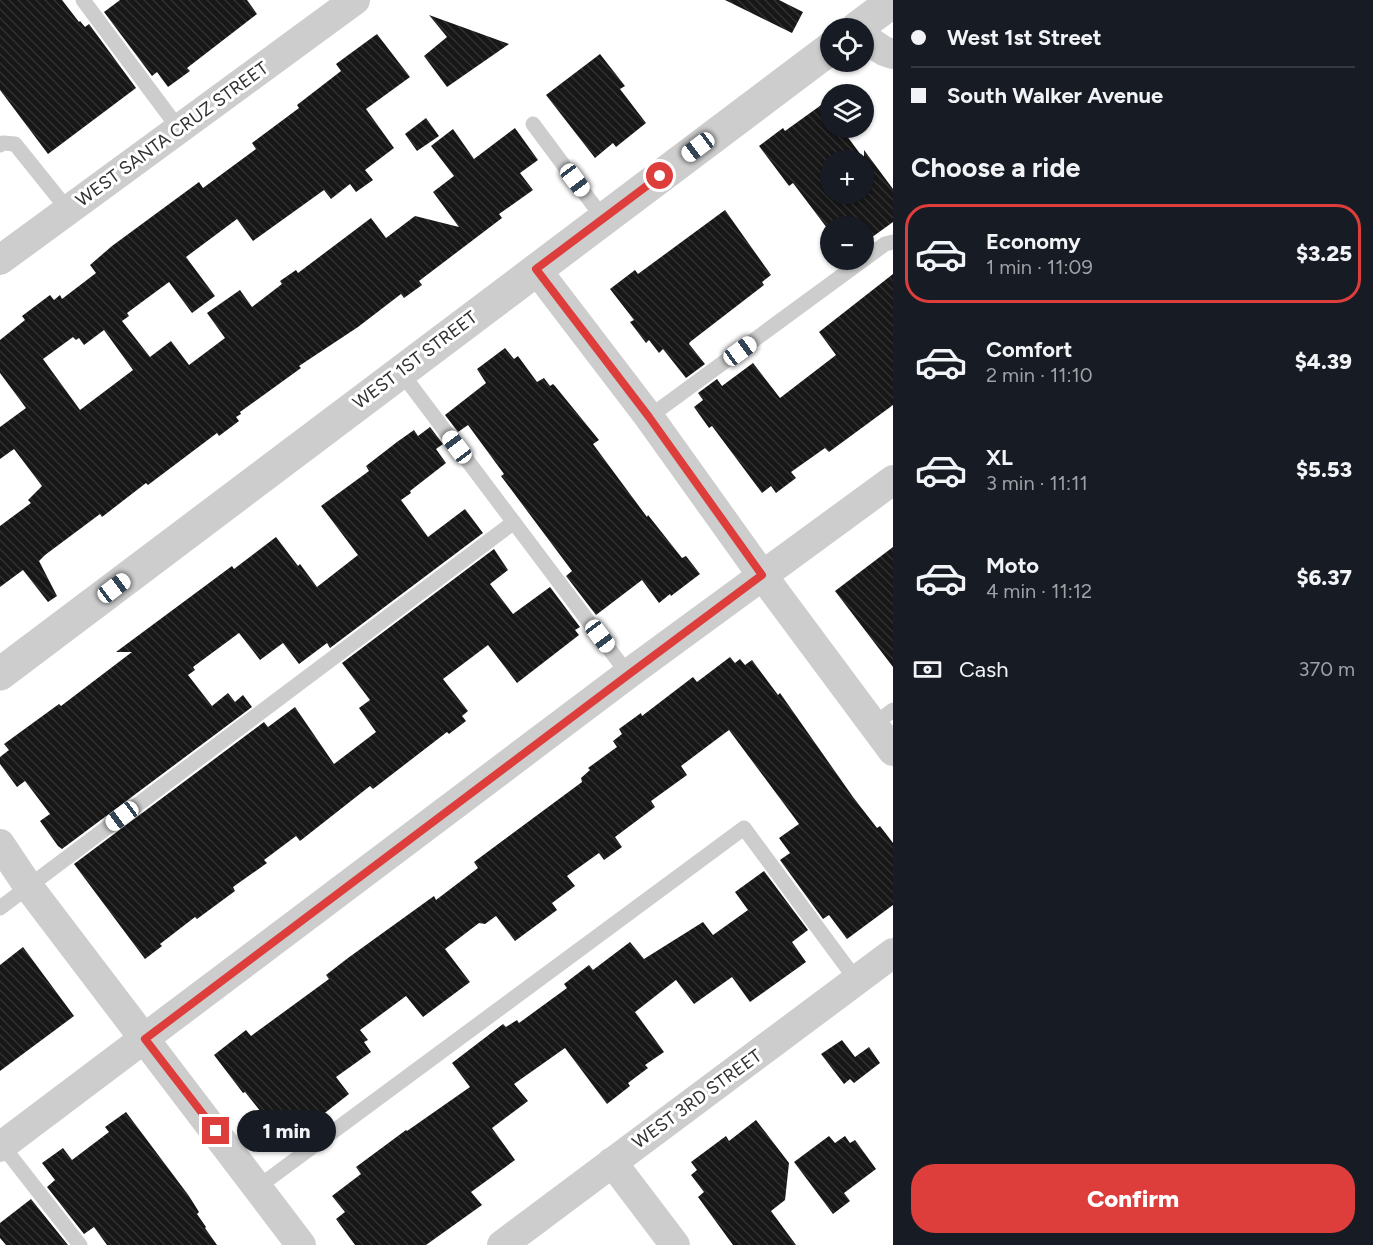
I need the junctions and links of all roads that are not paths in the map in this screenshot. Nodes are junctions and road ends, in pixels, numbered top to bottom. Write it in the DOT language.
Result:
graph roads {
  1 [pos="83,0"];
  2 [pos="893,2"];
  3 [pos="345,3"];
  4 [pos="871,18"];
  5 [pos="874,44"];
  6 [pos="893,54"];
  7 [pos="820,56"];
  8 [pos="533,124"];
  9 [pos="179,129"];
  10 [pos="8,144"];
  11 [pos="68,210"];
  12 [pos="603,218"];
  13 [pos="893,242"];
  14 [pos="0,260"];
  15 [pos="536,269"];
  16 [pos="400,371"];
  17 [pos="649,417"];
  18 [pos="893,480"];
  19 [pos="514,522"];
  20 [pos="762,575"];
  21 [pos="0,674"];
  22 [pos="628,675"];
  23 [pos="883,717"];
  24 [pos="893,751"];
  25 [pos="0,844"];
  26 [pos="28,886"];
  27 [pos="0,908"];
  28 [pos="893,953"];
  29 [pos="857,981"];
  30 [pos="145,1039"];
  31 [pos="1,1146"];
  32 [pos="612,1162"];
  33 [pos="258,1187"];
  34 [pos="80,1245"];
  35 [pos="301,1245"];
  36 [pos="502,1245"];
  37 [pos="675,1245"];
  1 -- 9 [label="lane"];
  2 -- 4 [label="street"];
  3 -- 9 [label="street, WEST SANTA CRUZ STREET"];
  5 -- 6 [label="street"];
  7 -- 12 [label="street, WEST 1ST STREET"];
  8 -- 12 [label="lane"];
  9 -- 11 [label="street, WEST SANTA CRUZ STREET"];
  10 -- 11 [label="lane"];
  11 -- 14 [label="street, WEST SANTA CRUZ STREET"];
  12 -- 15 [label="street, WEST 1ST STREET"];
  13 -- 17 [label="lane"];
  15 -- 16 [label="street, WEST 1ST STREET"];
  15 -- 17 [label="street"];
  16 -- 19 [label="lane"];
  16 -- 21 [label="street, WEST 1ST STREET"];
  17 -- 20 [label="street"];
  18 -- 20 [label="street"];
  19 -- 22 [label="lane"];
  19 -- 26 [label="lane"];
  20 -- 22 [label="street"];
  20 -- 23 [label="street"];
  22 -- 30 [label="street"];
  23 -- 24 [label="street"];
  25 -- 26 [label="street"];
  26 -- 27 [label="lane"];
  26 -- 30 [label="street"];
  28 -- 29 [label="street, WEST 3RD STREET"];
  29 -- 32 [label="street, WEST 3RD STREET"];
  29 -- 33 [label="lane"];
  30 -- 31 [label="street"];
  30 -- 33 [label="street"];
  31 -- 34 [label="lane"];
  32 -- 36 [label="street, WEST 3RD STREET"];
  32 -- 37 [label="street"];
  33 -- 35 [label="street"];
}
